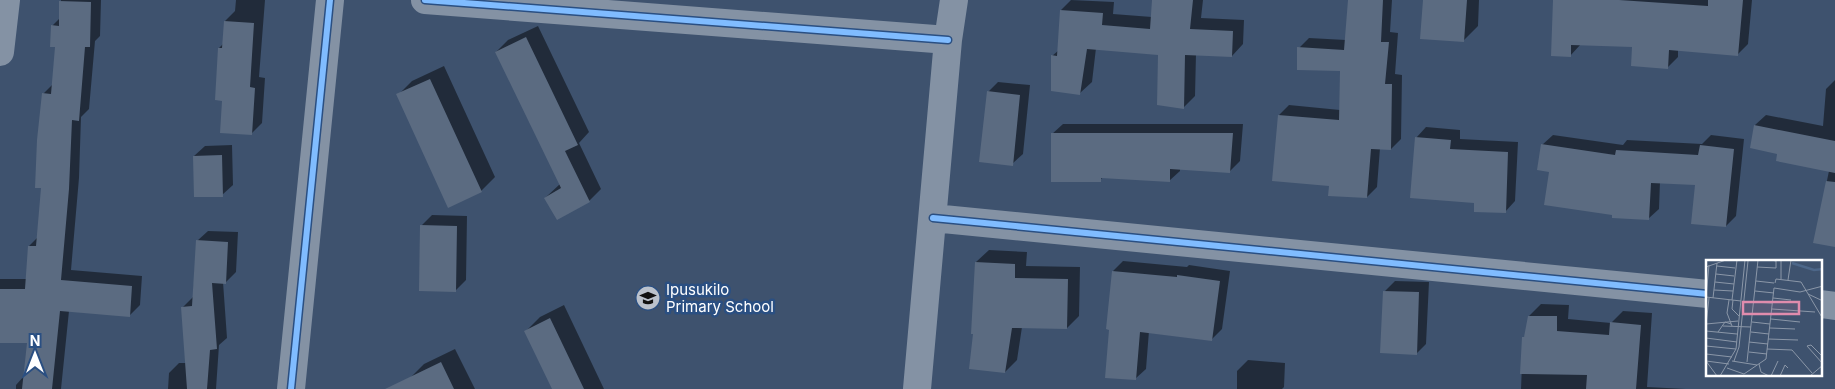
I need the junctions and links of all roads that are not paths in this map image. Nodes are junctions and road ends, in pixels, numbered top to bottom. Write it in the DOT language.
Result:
graph roads {
  1 [pos="6,0"];
  2 [pos="330,0"];
  3 [pos="425,0"];
  4 [pos="954,0"];
  5 [pos="948,40"];
  6 [pos="0,52"];
  7 [pos="933,218"];
  8 [pos="1706,294"];
  9 [pos="1822,304"];
  10 [pos="1835,306"];
  11 [pos="291,389"];
  12 [pos="917,389"];
  1 -- 6 [label="street"];
  2 -- 11 [label="street"];
  3 -- 5 [label="street"];
  4 -- 5 [label="street"];
  5 -- 7 [label="street"];
  7 -- 8 [label="street"];
  7 -- 12 [label="street"];
  9 -- 10 [label="street"];
}
